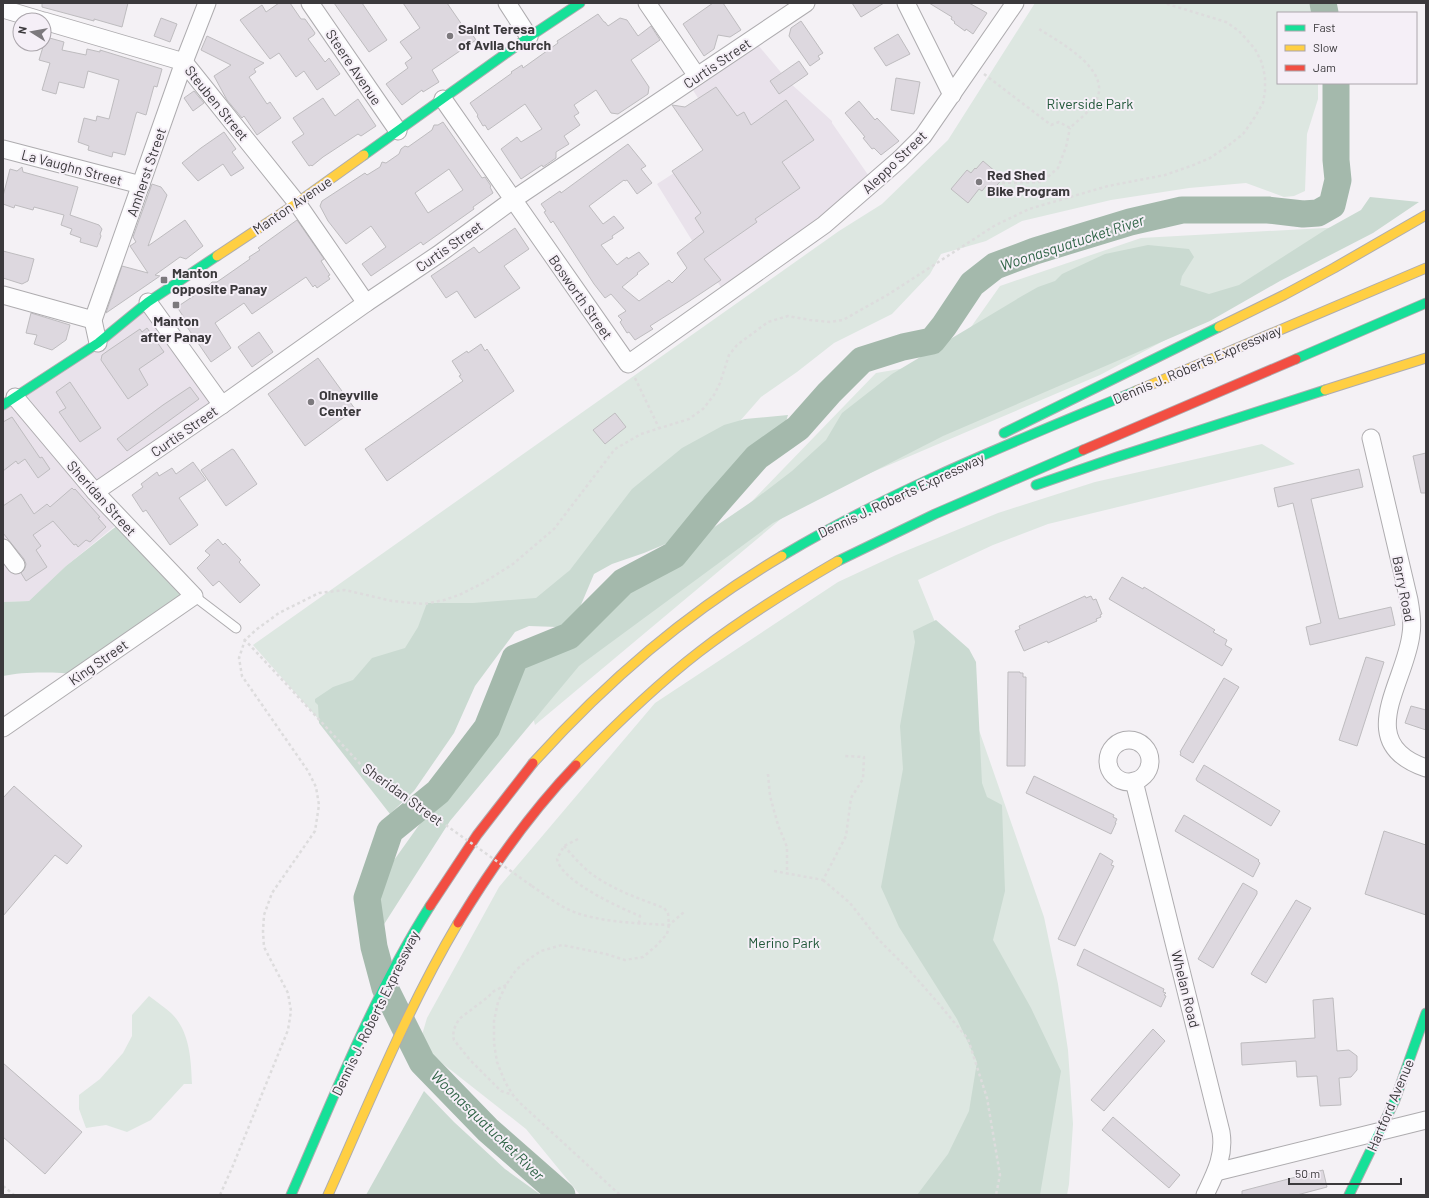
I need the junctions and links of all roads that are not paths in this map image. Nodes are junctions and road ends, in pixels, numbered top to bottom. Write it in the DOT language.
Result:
graph roads {
  1 [pos="207,3"];
  2 [pos="310,3"];
  3 [pos="507,3"];
  4 [pos="580,3"];
  5 [pos="647,3"];
  6 [pos="806,3"];
  7 [pos="906,3"];
  8 [pos="1015,3"];
  9 [pos="3,9"];
  10 [pos="13,12"];
  11 [pos="52,23"];
  12 [pos="529,36"];
  13 [pos="184,62"];
  14 [pos="697,76"];
  15 [pos="952,95"];
  16 [pos="443,99"];
  17 [pos="398,131"];
  18 [pos="3,149"];
  19 [pos="141,185"];
  20 [pos="514,199"];
  21 [pos="297,203"];
  22 [pos="1426,216"];
  23 [pos="1426,268"];
  24 [pos="3,295"];
  25 [pos="148,302"];
  26 [pos="366,303"];
  27 [pos="1426,303"];
  28 [pos="93,320"];
  29 [pos="98,343"];
  30 [pos="1426,358"];
  31 [pos="628,364"];
  32 [pos="9,401"];
  33 [pos="222,405"];
  34 [pos="995,438"];
  35 [pos="1371,438"];
  36 [pos="976,449"];
  37 [pos="1027,488"];
  38 [pos="95,492"];
  39 [pos="886,499"];
  40 [pos="983,503"];
  41 [pos="888,536"];
  42 [pos="3,548"];
  43 [pos="16,565"];
  44 [pos="194,596"];
  45 [pos="236,628"];
  46 [pos="3,728"];
  47 [pos="1426,768"];
  48 [pos="1134,781"];
  49 [pos="1426,1013"];
  50 [pos="1426,1120"];
  51 [pos="1380,1132"];
  52 [pos="1216,1172"];
  53 [pos="291,1195"];
  54 [pos="328,1195"];
  55 [pos="1205,1195"];
  56 [pos="1349,1195"];
  1 -- 13 [label="street, Amherst Street"];
  2 -- 17 [label="street, Steere Avenue"];
  3 -- 12 [label="street"];
  4 -- 12 [label="main road, Manton Avenue"];
  5 -- 14 [label="street"];
  6 -- 14 [label="street, Curtis Street"];
  7 -- 15 [label="street"];
  8 -- 15 [label="street, Aleppo Street"];
  9 -- 10 [label="street"];
  11 -- 13 [label="street, Steuben Street"];
  12 -- 16 [label="main road, Manton Avenue"];
  13 -- 19 [label="street, Amherst Street"];
  13 -- 21 [label="street, Steuben Street"];
  14 -- 20 [label="street, Curtis Street"];
  15 -- 31 [label="street, Aleppo Street"];
  16 -- 17 [label="main road, Manton Avenue"];
  16 -- 20 [label="street, Bosworth Street"];
  17 -- 21 [label="main road, Manton Avenue"];
  18 -- 19 [label="street, La Vaughn Street"];
  19 -- 28 [label="street, Amherst Street"];
  20 -- 26 [label="street, Curtis Street"];
  20 -- 31 [label="street, Bosworth Street"];
  21 -- 25 [label="main road, Manton Avenue"];
  21 -- 26 [label="street, Steuben Street"];
  22 -- 34 [label="main road"];
  23 -- 39 [label="main road, Dennis J. Roberts Expressway"];
  24 -- 28 [label="street"];
  25 -- 29 [label="main road, Manton Avenue"];
  25 -- 33 [label="street"];
  26 -- 33 [label="street, Curtis Street"];
  27 -- 41 [label="main road"];
  28 -- 29 [label="street"];
  29 -- 32 [label="main road, Manton Avenue"];
  30 -- 37 [label="main road"];
  32 -- 38 [label="street, Sheridan Street"];
  33 -- 38 [label="street, Curtis Street"];
  35 -- 47 [label="street, Barry Road"];
  36 -- 39 [label="main road"];
  38 -- 44 [label="street, Sheridan Street"];
  39 -- 53 [label="main road, Dennis J. Roberts Expressway"];
  40 -- 41 [label="main road"];
  41 -- 54 [label="main road"];
  42 -- 43 [label="street"];
  44 -- 45 [label="lane"];
  44 -- 46 [label="street, King Street"];
  48 -- 52 [label="street, Whelan Road"];
  49 -- 51 [label="main road, Hartford Avenue"];
  50 -- 51 [label="street"];
  51 -- 52 [label="street"];
  51 -- 56 [label="main road, Hartford Avenue"];
  52 -- 55 [label="street, Whelan Road"];
}
